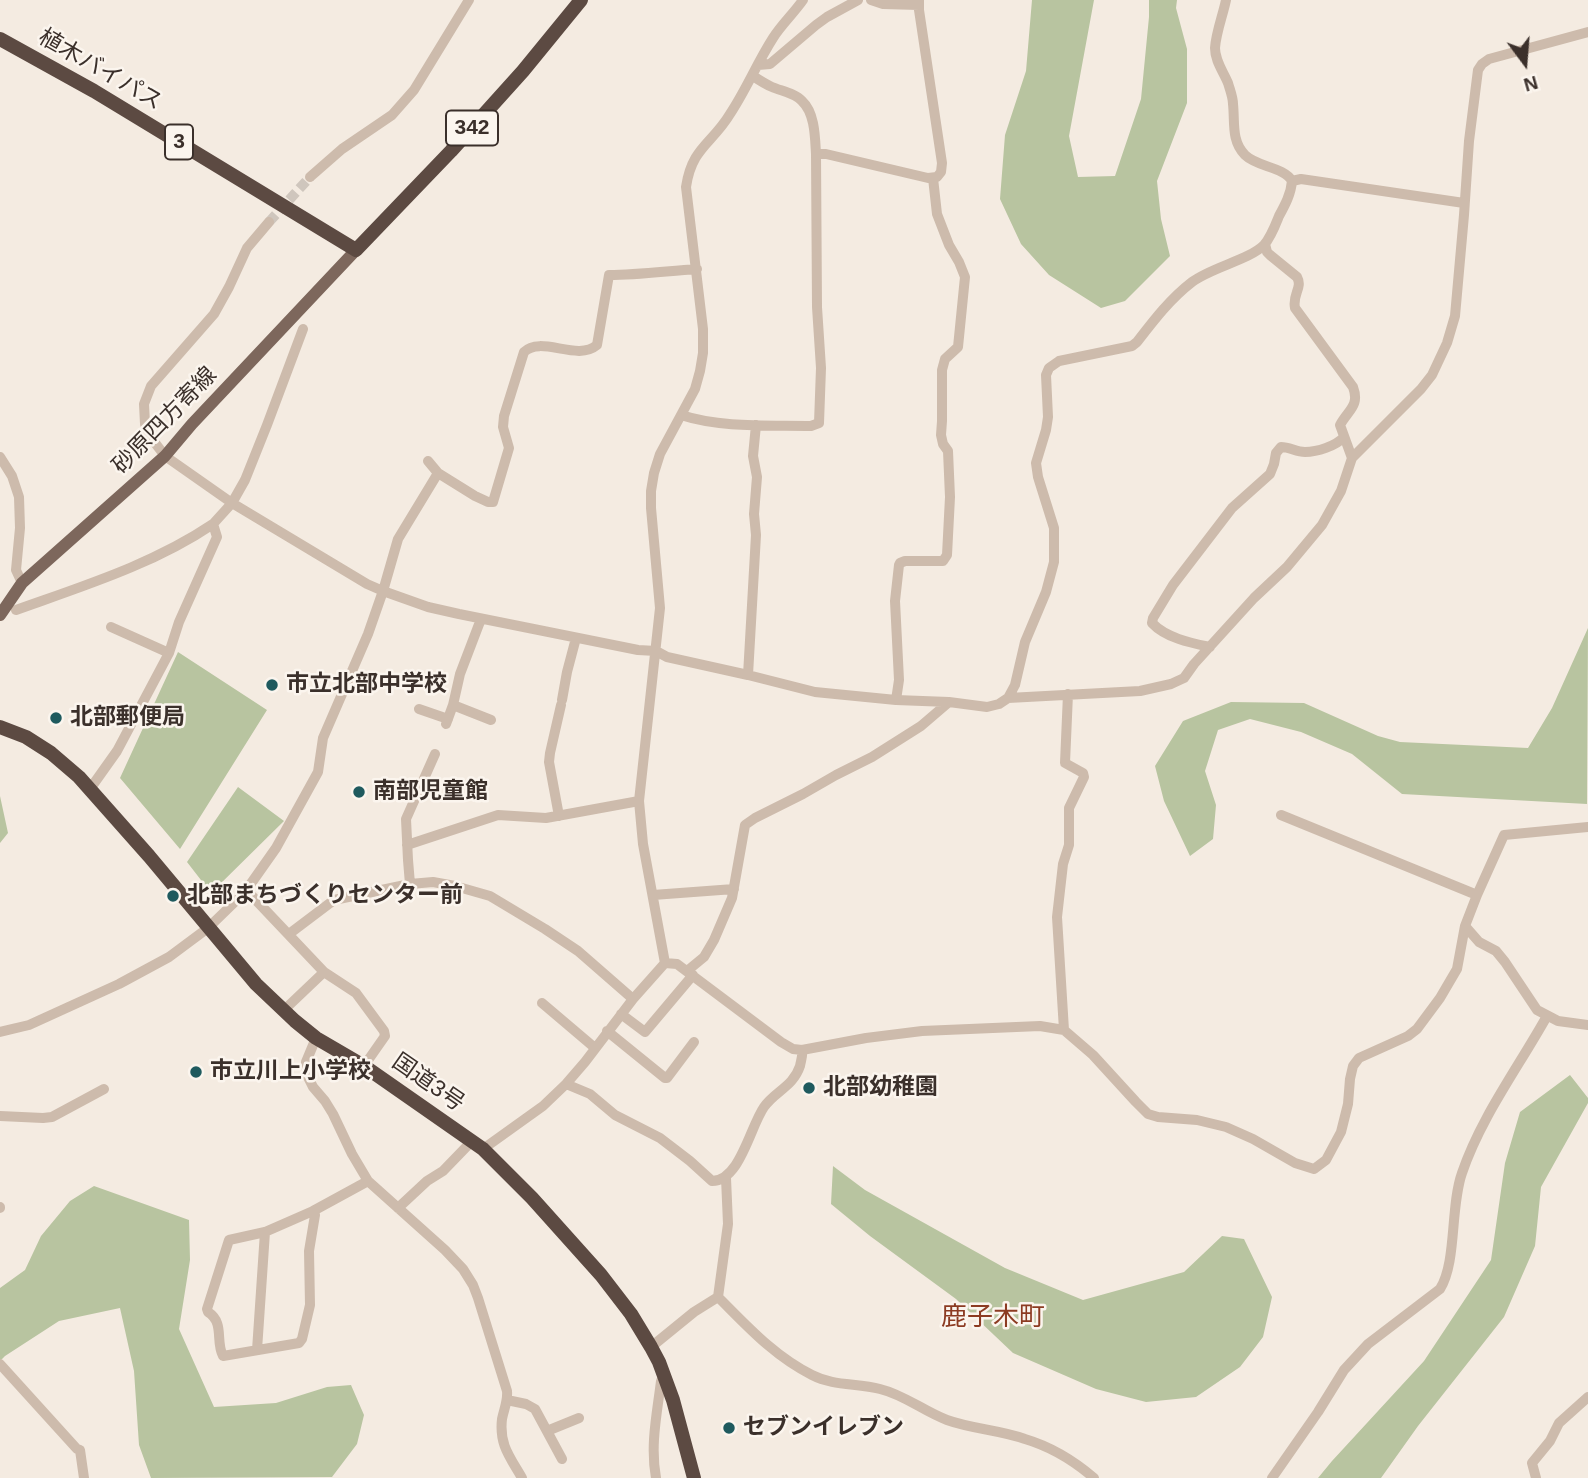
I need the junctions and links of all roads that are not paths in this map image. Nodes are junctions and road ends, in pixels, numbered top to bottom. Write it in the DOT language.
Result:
graph roads {
  1 [pos="470,0"];
  2 [pos="581,0"];
  3 [pos="803,0"];
  4 [pos="858,0"];
  5 [pos="871,0"];
  6 [pos="1226,0"];
  7 [pos="919,2"];
  8 [pos="1588,32"];
  9 [pos="0,39"];
  10 [pos="758,65"];
  11 [pos="753,76"];
  12 [pos="816,154"];
  13 [pos="310,177"];
  14 [pos="933,178"];
  15 [pos="1292,181"];
  16 [pos="1464,203"];
  17 [pos="269,222"];
  18 [pos="1265,244"];
  19 [pos="356,250"];
  20 [pos="697,269"];
  21 [pos="303,329"];
  22 [pos="681,415"];
  23 [pos="756,425"];
  24 [pos="1344,437"];
  25 [pos="165,456"];
  26 [pos="0,457"];
  27 [pos="1352,458"];
  28 [pos="428,461"];
  29 [pos="438,473"];
  30 [pos="232,503"];
  31 [pos="213,524"];
  32 [pos="22,583"];
  33 [pos="383,591"];
  34 [pos="16,610"];
  35 [pos="0,615"];
  36 [pos="481,619"];
  37 [pos="111,627"];
  38 [pos="576,638"];
  39 [pos="1210,647"];
  40 [pos="656,651"];
  41 [pos="169,653"];
  42 [pos="748,675"];
  43 [pos="1068,694"];
  44 [pos="1007,698"];
  45 [pos="896,700"];
  46 [pos="949,702"];
  47 [pos="453,705"];
  48 [pos="419,709"];
  49 [pos="491,720"];
  50 [pos="0,727"];
  51 [pos="435,754"];
  52 [pos="90,789"];
  53 [pos="639,801"];
  54 [pos="1281,815"];
  55 [pos="559,816"];
  56 [pos="1588,827"];
  57 [pos="407,845"];
  58 [pos="410,884"];
  59 [pos="734,889"];
  60 [pos="245,892"];
  61 [pos="653,895"];
  62 [pos="1477,895"];
  63 [pos="1465,926"];
  64 [pos="208,928"];
  65 [pos="289,934"];
  66 [pos="665,963"];
  67 [pos="324,972"];
  68 [pos="690,973"];
  69 [pos="633,999"];
  70 [pos="542,1003"];
  71 [pos="283,1011"];
  72 [pos="621,1014"];
  73 [pos="1547,1016"];
  74 [pos="1588,1025"];
  75 [pos="1065,1030"];
  76 [pos="607,1031"];
  77 [pos="0,1032"];
  78 [pos="316,1038"];
  79 [pos="694,1042"];
  80 [pos="595,1048"];
  81 [pos="802,1050"];
  82 [pos="364,1066"];
  83 [pos="566,1084"];
  84 [pos="104,1089"];
  85 [pos="0,1116"];
  86 [pos="477,1145"];
  87 [pos="726,1178"];
  88 [pos="368,1181"];
  89 [pos="398,1208"];
  90 [pos="313,1210"];
  91 [pos="265,1232"];
  92 [pos="718,1297"];
  93 [pos="651,1347"];
  94 [pos="257,1350"];
  95 [pos="0,1364"];
  96 [pos="666,1379"];
  97 [pos="1588,1397"];
  98 [pos="507,1400"];
  99 [pos="579,1418"];
  100 [pos="547,1431"];
  101 [pos="562,1459"];
  102 [pos="84,1478"];
  103 [pos="522,1478"];
  104 [pos="656,1478"];
  105 [pos="694,1478"];
  106 [pos="1094,1478"];
  107 [pos="1272,1478"];
  108 [pos="1536,1478"];
  1 -- 13 [label="street"];
  2 -- 19 [label="highway, 342"];
  3 -- 10 [label="street"];
  4 -- 10 [label="street"];
  5 -- 7 [label="street"];
  6 -- 15 [label="street"];
  7 -- 14 [label="street"];
  8 -- 16 [label="street"];
  9 -- 19 [label="highway, 植木バイパス / 3"];
  10 -- 11 [label="street"];
  11 -- 12 [label="street"];
  11 -- 20 [label="street"];
  12 -- 14 [label="street"];
  12 -- 23 [label="street"];
  14 -- 45 [label="street"];
  15 -- 16 [label="street"];
  15 -- 18 [label="street"];
  16 -- 27 [label="street"];
  17 -- 25 [label="street"];
  18 -- 24 [label="street"];
  18 -- 44 [label="street"];
  19 -- 25 [label="main road, 砂原四方寄線 / 342"];
  20 -- 22 [label="street"];
  20 -- 29 [label="street"];
  21 -- 30 [label="street"];
  22 -- 23 [label="street"];
  22 -- 40 [label="street"];
  23 -- 42 [label="street"];
  24 -- 27 [label="street"];
  24 -- 39 [label="street"];
  25 -- 30 [label="street"];
  25 -- 32 [label="main road, 砂原四方寄線 / 342"];
  26 -- 32 [label="street"];
  27 -- 39 [label="street"];
  28 -- 29 [label="street"];
  29 -- 33 [label="street"];
  30 -- 31 [label="street"];
  30 -- 33 [label="street"];
  31 -- 34 [label="street"];
  31 -- 41 [label="street"];
  32 -- 35 [label="main road, 砂原四方寄線 / 342"];
  33 -- 36 [label="street"];
  33 -- 60 [label="street"];
  36 -- 38 [label="street"];
  36 -- 47 [label="street"];
  37 -- 41 [label="street"];
  38 -- 40 [label="street"];
  38 -- 55 [label="street"];
  39 -- 43 [label="street"];
  40 -- 42 [label="street"];
  40 -- 53 [label="street"];
  41 -- 52 [label="street"];
  42 -- 45 [label="street"];
  43 -- 44 [label="street"];
  43 -- 75 [label="street"];
  44 -- 46 [label="street"];
  45 -- 46 [label="street"];
  46 -- 59 [label="street"];
  47 -- 48 [label="street"];
  47 -- 49 [label="street"];
  50 -- 52 [label="highway, 国道3号"];
  51 -- 57 [label="street"];
  52 -- 64 [label="highway, 国道3号"];
  53 -- 55 [label="street"];
  53 -- 61 [label="street"];
  54 -- 62 [label="street"];
  55 -- 57 [label="street"];
  56 -- 62 [label="street"];
  57 -- 58 [label="street"];
  58 -- 65 [label="street"];
  58 -- 69 [label="street"];
  59 -- 61 [label="street"];
  59 -- 68 [label="street"];
  60 -- 64 [label="street"];
  60 -- 65 [label="street"];
  61 -- 66 [label="street"];
  62 -- 63 [label="street"];
  63 -- 73 [label="street"];
  63 -- 75 [label="street"];
  64 -- 71 [label="highway, 国道3号"];
  64 -- 77 [label="street"];
  65 -- 67 [label="street"];
  66 -- 68 [label="street"];
  66 -- 69 [label="street"];
  67 -- 71 [label="street"];
  67 -- 82 [label="street"];
  68 -- 72 [label="street"];
  68 -- 81 [label="street"];
  69 -- 72 [label="street"];
  70 -- 80 [label="street"];
  71 -- 78 [label="highway, 国道3号"];
  72 -- 76 [label="street"];
  73 -- 74 [label="street"];
  73 -- 107 [label="street"];
  75 -- 81 [label="street"];
  76 -- 79 [label="street"];
  76 -- 80 [label="street"];
  78 -- 82 [label="highway, 国道3号"];
  78 -- 88 [label="street"];
  80 -- 83 [label="street"];
  81 -- 87 [label="street"];
  82 -- 86 [label="highway, 国道3号"];
  83 -- 86 [label="street"];
  83 -- 87 [label="street"];
  84 -- 85 [label="street"];
  86 -- 89 [label="street"];
  86 -- 93 [label="highway, 国道3号"];
  87 -- 92 [label="street"];
  88 -- 89 [label="street"];
  88 -- 90 [label="street"];
  89 -- 98 [label="street"];
  90 -- 91 [label="street"];
  90 -- 94 [label="street"];
  91 -- 94 [label="street"];
  91 -- 94 [label="street"];
  92 -- 93 [label="street"];
  92 -- 106 [label="street"];
  93 -- 96 [label="highway, 国道3号"];
  95 -- 102 [label="street"];
  96 -- 104 [label="street"];
  96 -- 105 [label="highway, 国道3号"];
  97 -- 108 [label="street"];
  98 -- 100 [label="street"];
  98 -- 103 [label="street"];
  99 -- 100 [label="street"];
  100 -- 101 [label="street"];
}
